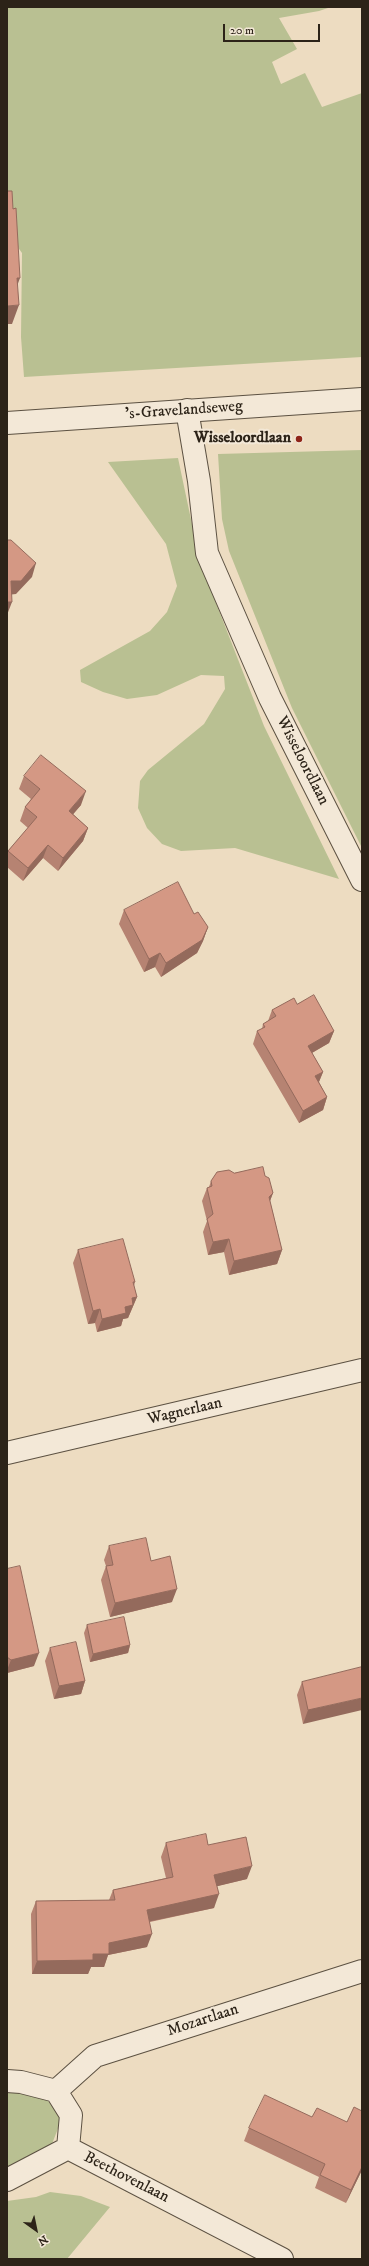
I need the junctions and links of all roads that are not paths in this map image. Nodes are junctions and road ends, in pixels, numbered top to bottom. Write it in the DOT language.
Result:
graph roads {
  1 [pos="362,400"];
  2 [pos="187,410"];
  3 [pos="7,423"];
  4 [pos="362,880"];
  5 [pos="362,1370"];
  6 [pos="7,1453"];
  7 [pos="362,1971"];
  8 [pos="7,2081"];
  9 [pos="56,2091"];
  10 [pos="68,2148"];
  11 [pos="7,2180"];
  12 [pos="282,2259"];
  1 -- 2 [label="street, 's-Gravelandseweg"];
  2 -- 3 [label="street, 's-Gravelandseweg"];
  2 -- 4 [label="street, Wisseloordlaan"];
  5 -- 6 [label="street, Wagnerlaan"];
  7 -- 9 [label="street, Mozartlaan"];
  8 -- 9 [label="street"];
  9 -- 10 [label="street, Beethovenlaan"];
  10 -- 11 [label="street"];
  10 -- 12 [label="street, Beethovenlaan"];
}
